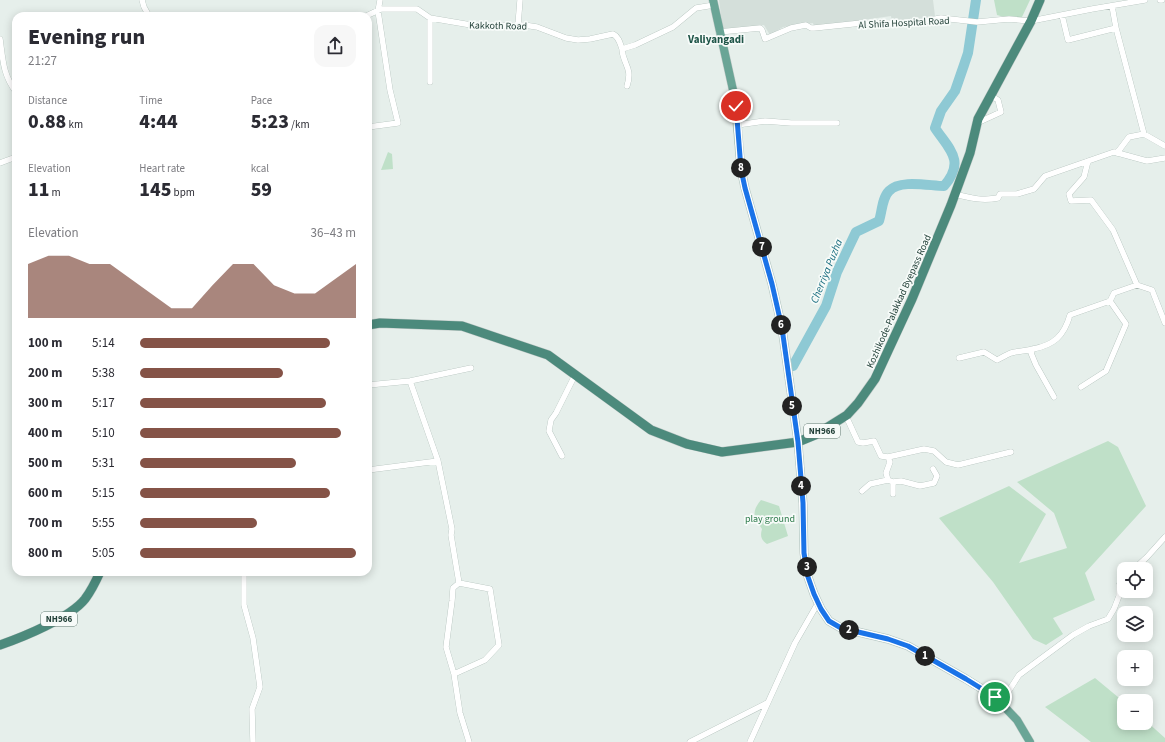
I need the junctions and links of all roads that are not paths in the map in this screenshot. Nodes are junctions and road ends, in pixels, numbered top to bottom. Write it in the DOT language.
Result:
graph roads {
  1 [pos="142,0"];
  2 [pos="380,0"];
  3 [pos="520,0"];
  4 [pos="1040,0"];
  5 [pos="1145,0"];
  6 [pos="714,2"];
  7 [pos="1112,6"];
  8 [pos="378,11"];
  9 [pos="147,12"];
  10 [pos="372,14"];
  11 [pos="1062,15"];
  12 [pos="430,18"];
  13 [pos="1031,22"];
  14 [pos="518,25"];
  15 [pos="1116,28"];
  16 [pos="720,32"];
  17 [pos="0,39"];
  18 [pos="622,49"];
  19 [pos="430,82"];
  20 [pos="12,86"];
  21 [pos="627,86"];
  22 [pos="990,95"];
  23 [pos="837,123"];
  24 [pos="977,123"];
  25 [pos="737,125"];
  26 [pos="372,127"];
  27 [pos="1144,134"];
  28 [pos="1165,146"];
  29 [pos="1116,153"];
  30 [pos="12,158"];
  31 [pos="1165,158"];
  32 [pos="1088,161"];
  33 [pos="0,163"];
  34 [pos="955,194"];
  35 [pos="1137,285"];
  36 [pos="1110,301"];
  37 [pos="1165,323"];
  38 [pos="372,324"];
  39 [pos="1033,350"];
  40 [pos="960,358"];
  41 [pos="471,368"];
  42 [pos="575,375"];
  43 [pos="410,381"];
  44 [pos="372,385"];
  45 [pos="1081,387"];
  46 [pos="1054,398"];
  47 [pos="846,416"];
  48 [pos="798,442"];
  49 [pos="1011,452"];
  50 [pos="562,456"];
  51 [pos="888,457"];
  52 [pos="438,461"];
  53 [pos="372,469"];
  54 [pos="933,469"];
  55 [pos="890,481"];
  56 [pos="862,491"];
  57 [pos="893,494"];
  58 [pos="1165,537"];
  59 [pos="1142,562"];
  60 [pos="98,576"];
  61 [pos="244,576"];
  62 [pos="459,583"];
  63 [pos="1118,598"];
  64 [pos="818,603"];
  65 [pos="0,645"];
  66 [pos="454,674"];
  67 [pos="767,703"];
  68 [pos="1001,703"];
  69 [pos="253,742"];
  70 [pos="469,742"];
  71 [pos="690,742"];
  72 [pos="750,742"];
  73 [pos="1030,742"];
  1 -- 9 [label="street"];
  2 -- 8 [label="street"];
  3 -- 14 [label="street"];
  4 -- 13 [label="highway, Kozhikode-Palakkad Byepass Road / NH966"];
  5 -- 7 [label="street, Al Shifa Hospital Road"];
  6 -- 16 [label="main road"];
  6 -- 18 [label="street"];
  7 -- 11 [label="street, Al Shifa Hospital Road"];
  7 -- 15 [label="street"];
  8 -- 10 [label="street, Kakkoth Road"];
  8 -- 12 [label="street, Kakkoth Road"];
  8 -- 26 [label="street"];
  11 -- 13 [label="street, Al Shifa Hospital Road"];
  11 -- 15 [label="street"];
  12 -- 14 [label="street, Kakkoth Road"];
  12 -- 19 [label="street"];
  13 -- 16 [label="street, Al Shifa Hospital Road"];
  13 -- 22 [label="highway, Kozhikode-Palakkad Byepass Road / NH966"];
  14 -- 18 [label="street, Kakkoth Road"];
  15 -- 27 [label="street"];
  16 -- 25 [label="main road"];
  17 -- 20 [label="street"];
  18 -- 21 [label="street, Kakkoth Road"];
  22 -- 24 [label="highway, Kozhikode-Palakkad Byepass Road / NH966"];
  22 -- 24 [label="street"];
  23 -- 25 [label="street"];
  24 -- 34 [label="highway, Kozhikode-Palakkad Byepass Road / NH966"];
  25 -- 48 [label="main road"];
  27 -- 28 [label="street"];
  27 -- 29 [label="street"];
  29 -- 31 [label="street"];
  29 -- 32 [label="street"];
  30 -- 33 [label="street"];
  32 -- 34 [label="street"];
  32 -- 35 [label="street"];
  34 -- 47 [label="highway, Kozhikode-Palakkad Byepass Road / NH966"];
  35 -- 36 [label="street"];
  35 -- 37 [label="street"];
  36 -- 39 [label="street"];
  36 -- 45 [label="street"];
  38 -- 42 [label="highway, Kozhikode-Palakkad Byepass Road / NH966"];
  39 -- 40 [label="street"];
  39 -- 46 [label="street"];
  41 -- 43 [label="street"];
  42 -- 48 [label="highway, Kozhikode-Palakkad Byepass Road / NH966"];
  42 -- 50 [label="street"];
  43 -- 44 [label="street"];
  43 -- 52 [label="street"];
  47 -- 48 [label="highway, Kozhikode-Palakkad Byepass Road / NH966"];
  47 -- 51 [label="street"];
  48 -- 64 [label="main road"];
  49 -- 51 [label="street"];
  51 -- 55 [label="street"];
  52 -- 53 [label="street"];
  52 -- 62 [label="street"];
  54 -- 55 [label="street"];
  55 -- 56 [label="street"];
  55 -- 57 [label="street"];
  58 -- 59 [label="street"];
  60 -- 65 [label="highway, NH966"];
  61 -- 69 [label="street"];
  62 -- 66 [label="street"];
  62 -- 66 [label="street"];
  63 -- 68 [label="street"];
  64 -- 67 [label="street"];
  64 -- 68 [label="main road"];
  66 -- 70 [label="street"];
  67 -- 71 [label="street"];
  67 -- 72 [label="street"];
  68 -- 73 [label="main road"];
}
